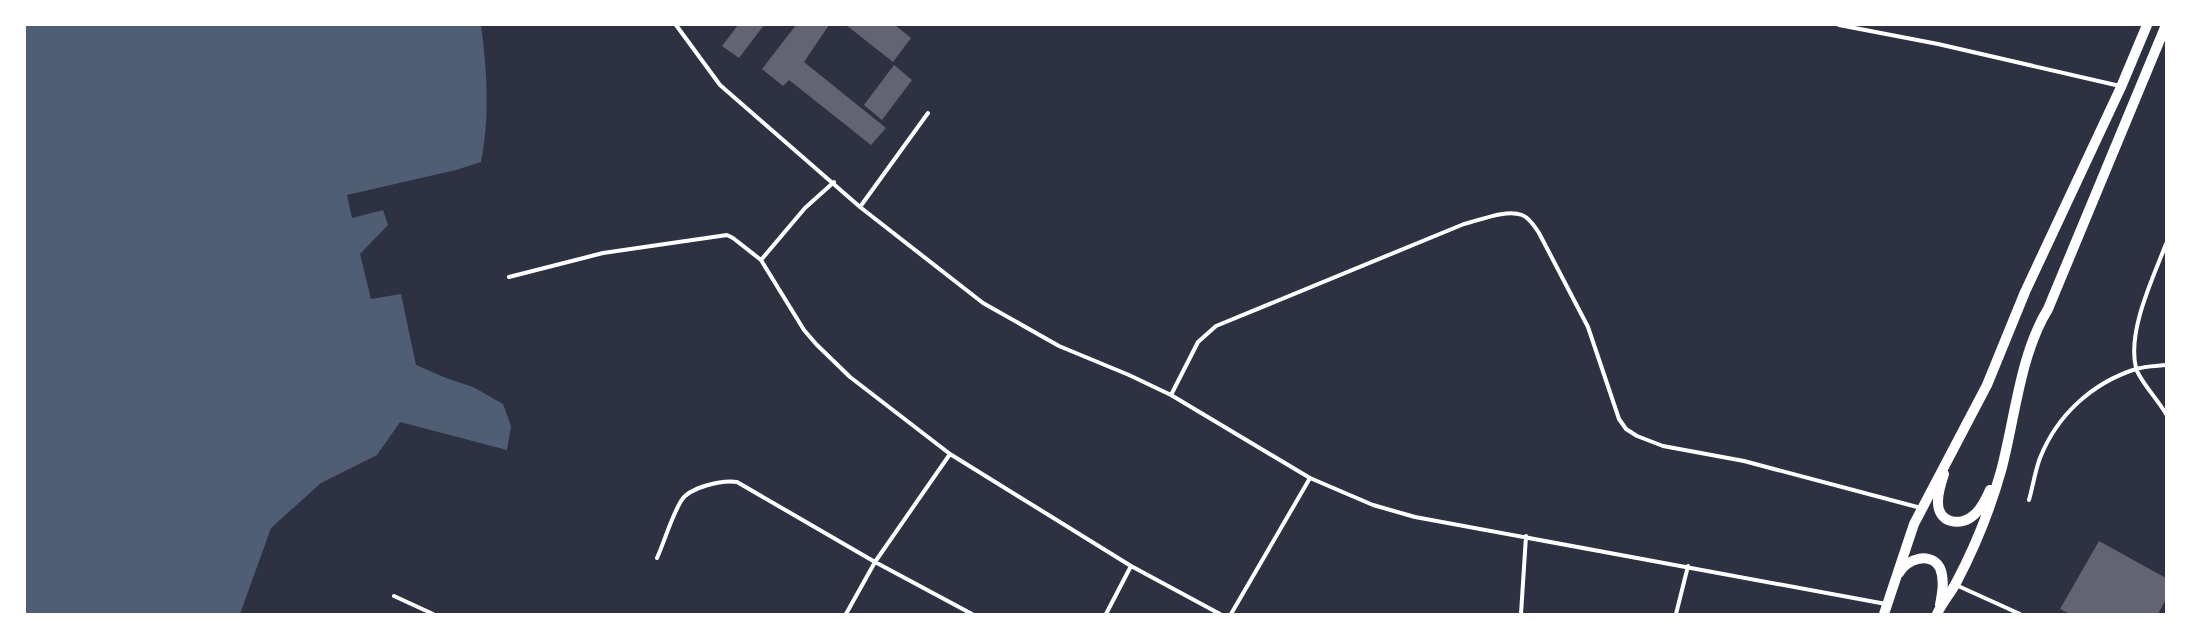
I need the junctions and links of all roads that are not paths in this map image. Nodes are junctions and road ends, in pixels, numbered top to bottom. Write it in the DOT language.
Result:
graph roads {
  1 [pos="676,25"];
  2 [pos="1839,25"];
  3 [pos="2147,25"];
  4 [pos="2166,26"];
  5 [pos="2121,87"];
  6 [pos="928,114"];
  7 [pos="834,182"];
  8 [pos="860,207"];
  9 [pos="2166,244"];
  10 [pos="761,260"];
  11 [pos="509,277"];
  12 [pos="2166,365"];
  13 [pos="2136,368"];
  14 [pos="1171,395"];
  15 [pos="2166,414"];
  16 [pos="950,454"];
  17 [pos="1949,454"];
  18 [pos="2001,470"];
  19 [pos="1310,478"];
  20 [pos="2029,500"];
  21 [pos="1921,508"];
  22 [pos="1526,536"];
  23 [pos="657,558"];
  24 [pos="875,562"];
  25 [pos="1131,566"];
  26 [pos="1688,566"];
  27 [pos="1955,584"];
  28 [pos="1891,588"];
  29 [pos="394,596"];
  30 [pos="1886,604"];
  31 [pos="1938,612"];
  32 [pos="433,614"];
  33 [pos="846,614"];
  34 [pos="972,614"];
  35 [pos="1106,614"];
  36 [pos="1220,614"];
  37 [pos="1230,614"];
  38 [pos="1521,614"];
  39 [pos="1676,614"];
  40 [pos="1884,614"];
  41 [pos="2020,614"];
  1 -- 7 [label="street"];
  2 -- 5 [label="street"];
  3 -- 5 [label="main road"];
  4 -- 18 [label="main road"];
  5 -- 17 [label="main road"];
  6 -- 8 [label="street"];
  7 -- 8 [label="street"];
  7 -- 10 [label="street"];
  8 -- 14 [label="street"];
  9 -- 13 [label="street"];
  10 -- 11 [label="street"];
  10 -- 16 [label="street"];
  12 -- 13 [label="street"];
  13 -- 15 [label="street"];
  13 -- 20 [label="street"];
  14 -- 19 [label="street"];
  14 -- 21 [label="street"];
  16 -- 24 [label="street"];
  16 -- 25 [label="street"];
  17 -- 18 [label="main road"];
  17 -- 21 [label="main road"];
  18 -- 27 [label="main road"];
  19 -- 22 [label="street"];
  19 -- 37 [label="street"];
  21 -- 28 [label="main road"];
  22 -- 26 [label="street"];
  22 -- 38 [label="street"];
  23 -- 24 [label="street"];
  24 -- 33 [label="street"];
  24 -- 34 [label="street"];
  25 -- 35 [label="street"];
  25 -- 36 [label="street"];
  26 -- 30 [label="street"];
  26 -- 39 [label="street"];
  27 -- 31 [label="main road"];
  27 -- 41 [label="street"];
  28 -- 30 [label="main road"];
  28 -- 31 [label="main road"];
  29 -- 32 [label="street"];
  30 -- 40 [label="main road"];
}
